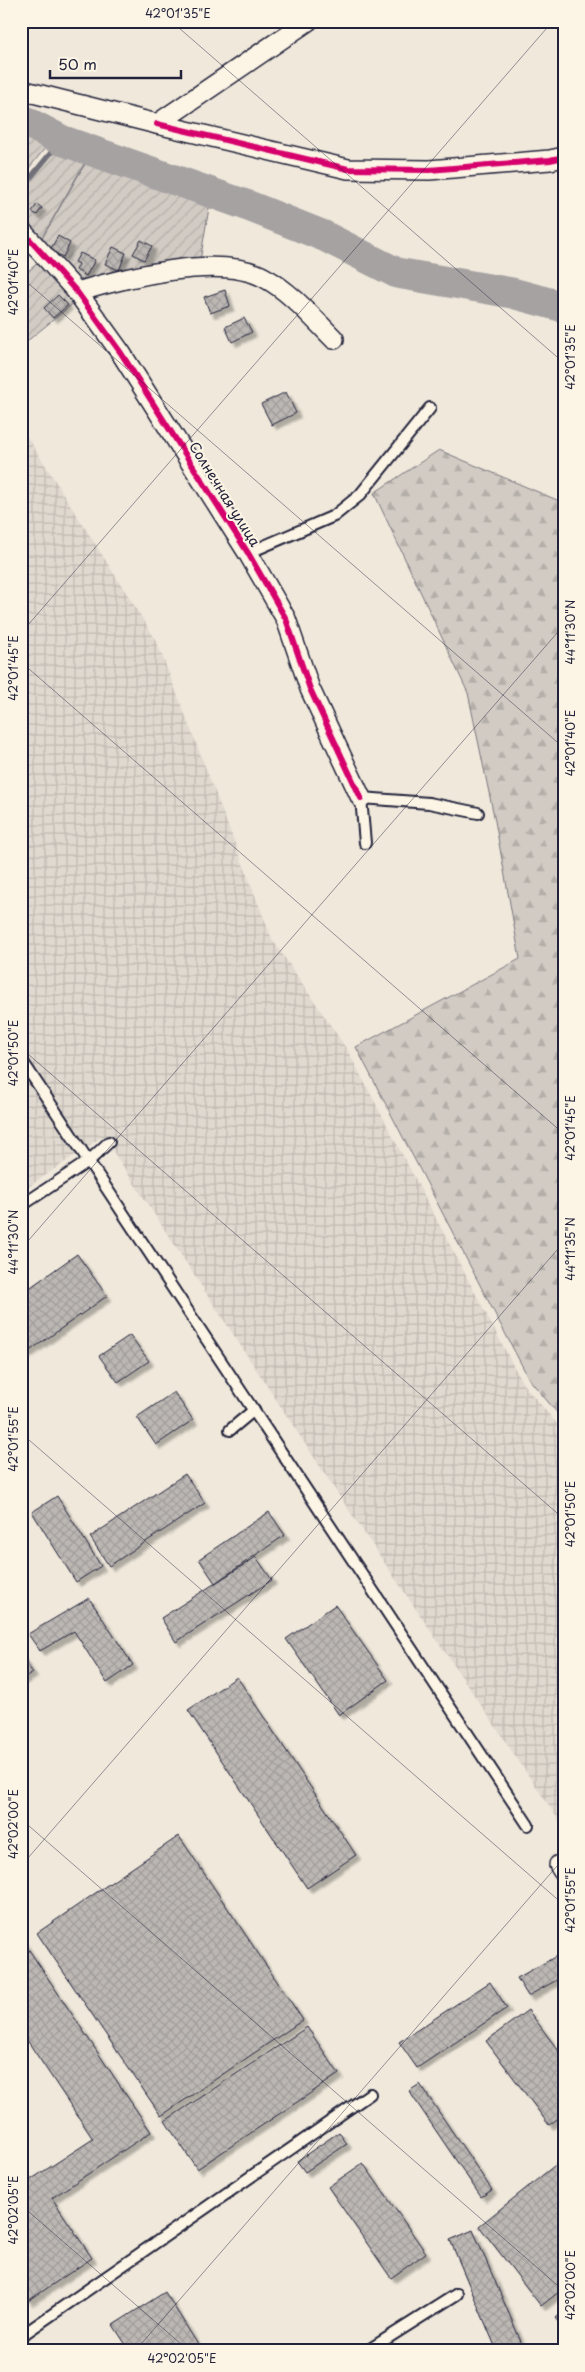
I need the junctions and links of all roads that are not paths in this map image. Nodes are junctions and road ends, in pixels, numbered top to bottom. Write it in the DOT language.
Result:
graph roads {
  1 [pos="308,21"];
  2 [pos="21,90"];
  3 [pos="157,124"];
  4 [pos="564,157"];
  5 [pos="21,230"];
  6 [pos="76,292"];
  7 [pos="334,339"];
  8 [pos="430,408"];
  9 [pos="248,553"];
  10 [pos="361,798"];
  11 [pos="478,813"];
  12 [pos="365,843"];
  13 [pos="21,1059"];
  14 [pos="109,1142"];
  15 [pos="90,1160"];
  16 [pos="21,1206"];
  17 [pos="254,1410"];
  18 [pos="230,1430"];
  19 [pos="528,1825"];
  20 [pos="370,2094"];
  21 [pos="457,2294"];
  22 [pos="21,2336"];
  23 [pos="367,2351"];
  1 -- 3 [label="street"];
  2 -- 3 [label="street"];
  3 -- 4 [label="street"];
  5 -- 6 [label="street, Солнечная улица"];
  6 -- 7 [label="street"];
  6 -- 9 [label="street, Солнечная улица"];
  8 -- 9 [label="lane"];
  9 -- 10 [label="street, Солнечная улица"];
  10 -- 11 [label="lane"];
  10 -- 12 [label="lane"];
  13 -- 15 [label="lane"];
  14 -- 15 [label="lane"];
  15 -- 16 [label="lane"];
  15 -- 17 [label="lane"];
  17 -- 18 [label="lane"];
  17 -- 19 [label="lane"];
  20 -- 22 [label="lane"];
  21 -- 23 [label="lane"];
}
